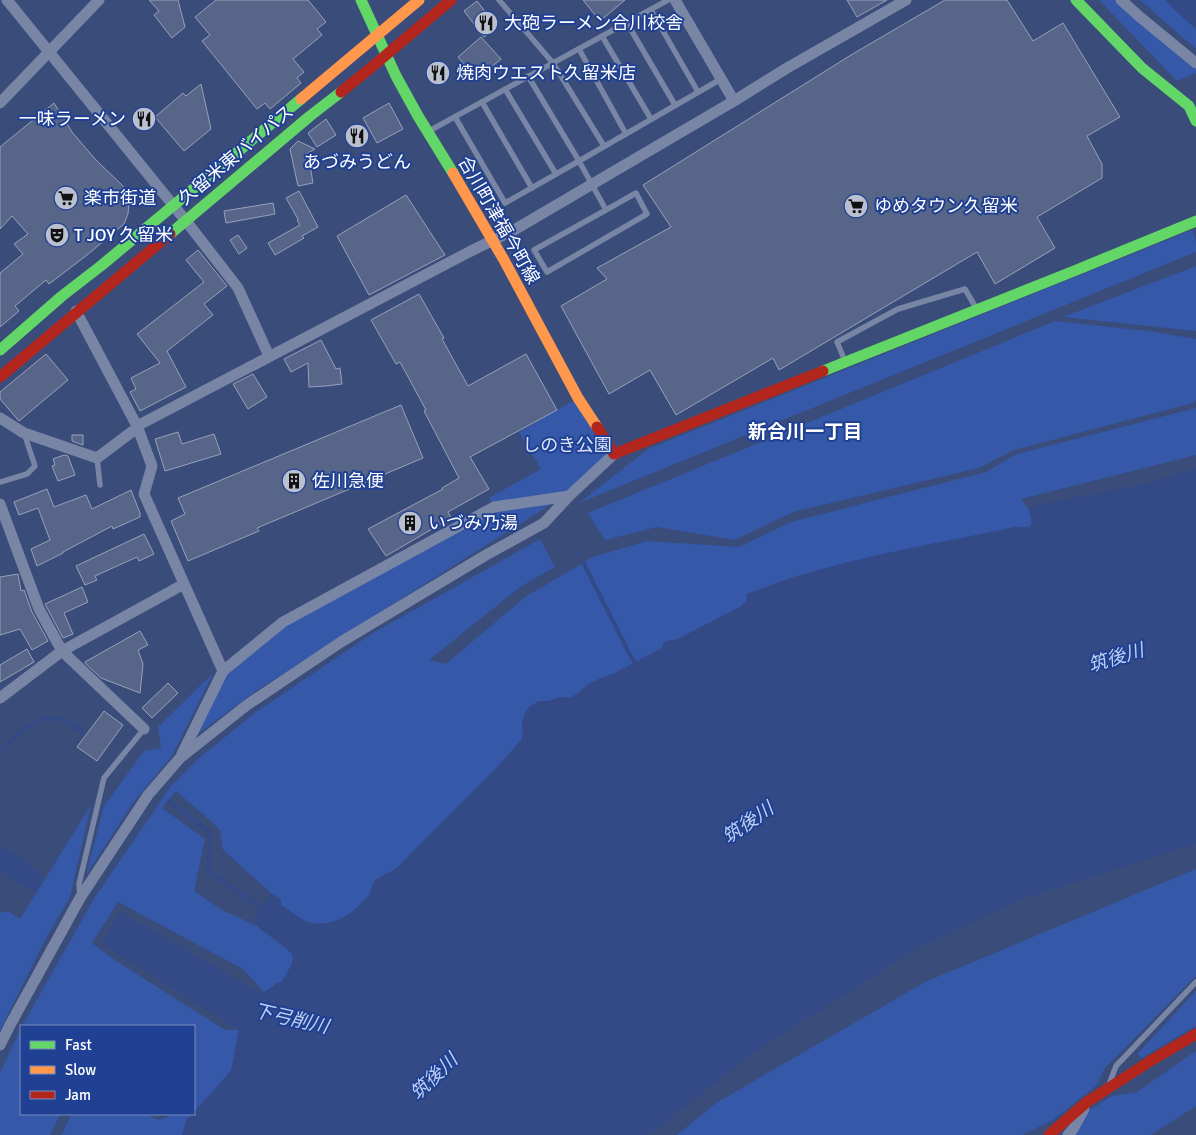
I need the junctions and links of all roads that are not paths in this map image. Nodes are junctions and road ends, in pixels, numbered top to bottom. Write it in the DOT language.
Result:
graph roads {
  1 [pos="7,0"];
  2 [pos="98,0"];
  3 [pos="361,0"];
  4 [pos="420,0"];
  5 [pos="451,0"];
  6 [pos="498,0"];
  7 [pos="668,0"];
  8 [pos="675,0"];
  9 [pos="906,0"];
  10 [pos="1076,0"];
  11 [pos="1121,0"];
  12 [pos="651,10"];
  13 [pos="627,23"];
  14 [pos="377,36"];
  15 [pos="602,36"];
  16 [pos="578,49"];
  17 [pos="48,52"];
  18 [pos="385,55"];
  19 [pos="553,63"];
  20 [pos="1196,63"];
  21 [pos="528,76"];
  22 [pos="721,79"];
  23 [pos="505,89"];
  24 [pos="698,92"];
  25 [pos="734,101"];
  26 [pos="482,102"];
  27 [pos="0,103"];
  28 [pos="676,105"];
  29 [pos="455,117"];
  30 [pos="651,119"];
  31 [pos="1196,121"];
  32 [pos="427,132"];
  33 [pos="626,134"];
  34 [pos="604,146"];
  35 [pos="579,160"];
  36 [pos="556,174"];
  37 [pos="592,184"];
  38 [pos="532,188"];
  39 [pos="173,206"];
  40 [pos="606,210"];
  41 [pos="186,221"];
  42 [pos="1196,221"];
  43 [pos="492,241"];
  44 [pos="977,310"];
  45 [pos="76,311"];
  46 [pos="0,350"];
  47 [pos="269,356"];
  48 [pos="846,362"];
  49 [pos="0,377"];
  50 [pos="0,418"];
  51 [pos="137,427"];
  52 [pos="24,433"];
  53 [pos="614,454"];
  54 [pos="97,458"];
  55 [pos="0,482"];
  56 [pos="100,485"];
  57 [pos="569,496"];
  58 [pos="0,504"];
  59 [pos="184,584"];
  60 [pos="62,651"];
  61 [pos="223,671"];
  62 [pos="0,698"];
  63 [pos="144,728"];
  64 [pos="180,758"];
  65 [pos="80,898"];
  66 [pos="1196,982"];
  67 [pos="1196,1034"];
  68 [pos="0,1046"];
  69 [pos="1108,1088"];
  70 [pos="1087,1102"];
  71 [pos="1049,1135"];
  72 [pos="1068,1135"];
  1 -- 17 [label="street"];
  2 -- 17 [label="street"];
  3 -- 14 [label="main road, 合川町津福今町線"];
  4 -- 14 [label="main road, 久留米東バイパス"];
  5 -- 18 [label="main road, 久留米東バイパス"];
  6 -- 19 [label="lane"];
  7 -- 12 [label="lane"];
  8 -- 22 [label="street"];
  9 -- 25 [label="street"];
  10 -- 31 [label="main road"];
  11 -- 20 [label="street"];
  12 -- 13 [label="lane"];
  12 -- 24 [label="lane"];
  13 -- 15 [label="lane"];
  13 -- 28 [label="lane"];
  14 -- 18 [label="main road, 合川町津福今町線"];
  14 -- 39 [label="main road, 久留米東バイパス"];
  15 -- 16 [label="lane"];
  15 -- 30 [label="lane"];
  16 -- 19 [label="lane"];
  16 -- 33 [label="lane"];
  17 -- 27 [label="street"];
  17 -- 39 [label="street"];
  18 -- 32 [label="main road, 合川町津福今町線"];
  18 -- 41 [label="main road, 久留米東バイパス"];
  19 -- 21 [label="lane"];
  19 -- 34 [label="lane"];
  21 -- 23 [label="lane"];
  21 -- 35 [label="lane"];
  22 -- 24 [label="lane"];
  22 -- 25 [label="street"];
  23 -- 26 [label="lane"];
  23 -- 36 [label="lane"];
  24 -- 28 [label="lane"];
  25 -- 37 [label="street"];
  26 -- 29 [label="lane"];
  26 -- 38 [label="lane"];
  28 -- 30 [label="lane"];
  29 -- 32 [label="lane"];
  29 -- 38 [label="lane"];
  30 -- 33 [label="lane"];
  32 -- 43 [label="main road, 合川町津福今町線"];
  33 -- 34 [label="lane"];
  34 -- 35 [label="lane"];
  35 -- 36 [label="lane"];
  35 -- 37 [label="lane"];
  36 -- 38 [label="lane"];
  37 -- 40 [label="lane"];
  37 -- 43 [label="street"];
  39 -- 41 [label="street"];
  39 -- 46 [label="main road, 久留米東バイパス"];
  40 -- 40 [label="lane"];
  41 -- 45 [label="main road, 久留米東バイパス"];
  41 -- 47 [label="street"];
  42 -- 44 [label="main road"];
  43 -- 47 [label="street"];
  43 -- 53 [label="main road, 合川町津福今町線"];
  44 -- 48 [label="main road"];
  44 -- 48 [label="lane"];
  45 -- 49 [label="main road, 久留米東バイパス"];
  45 -- 51 [label="street"];
  47 -- 51 [label="street"];
  48 -- 53 [label="main road"];
  50 -- 52 [label="street"];
  51 -- 54 [label="street"];
  51 -- 59 [label="street"];
  52 -- 54 [label="street"];
  52 -- 55 [label="lane"];
  53 -- 57 [label="street"];
  54 -- 56 [label="lane"];
  57 -- 61 [label="street"];
  57 -- 64 [label="street"];
  58 -- 60 [label="street"];
  59 -- 60 [label="street"];
  59 -- 61 [label="street"];
  60 -- 62 [label="street"];
  60 -- 63 [label="street"];
  61 -- 64 [label="street"];
  63 -- 65 [label="lane"];
  64 -- 65 [label="street"];
  65 -- 68 [label="street"];
  66 -- 69 [label="lane"];
  67 -- 69 [label="main road"];
  69 -- 70 [label="main road"];
  70 -- 71 [label="main road"];
  70 -- 72 [label="street"];
}
